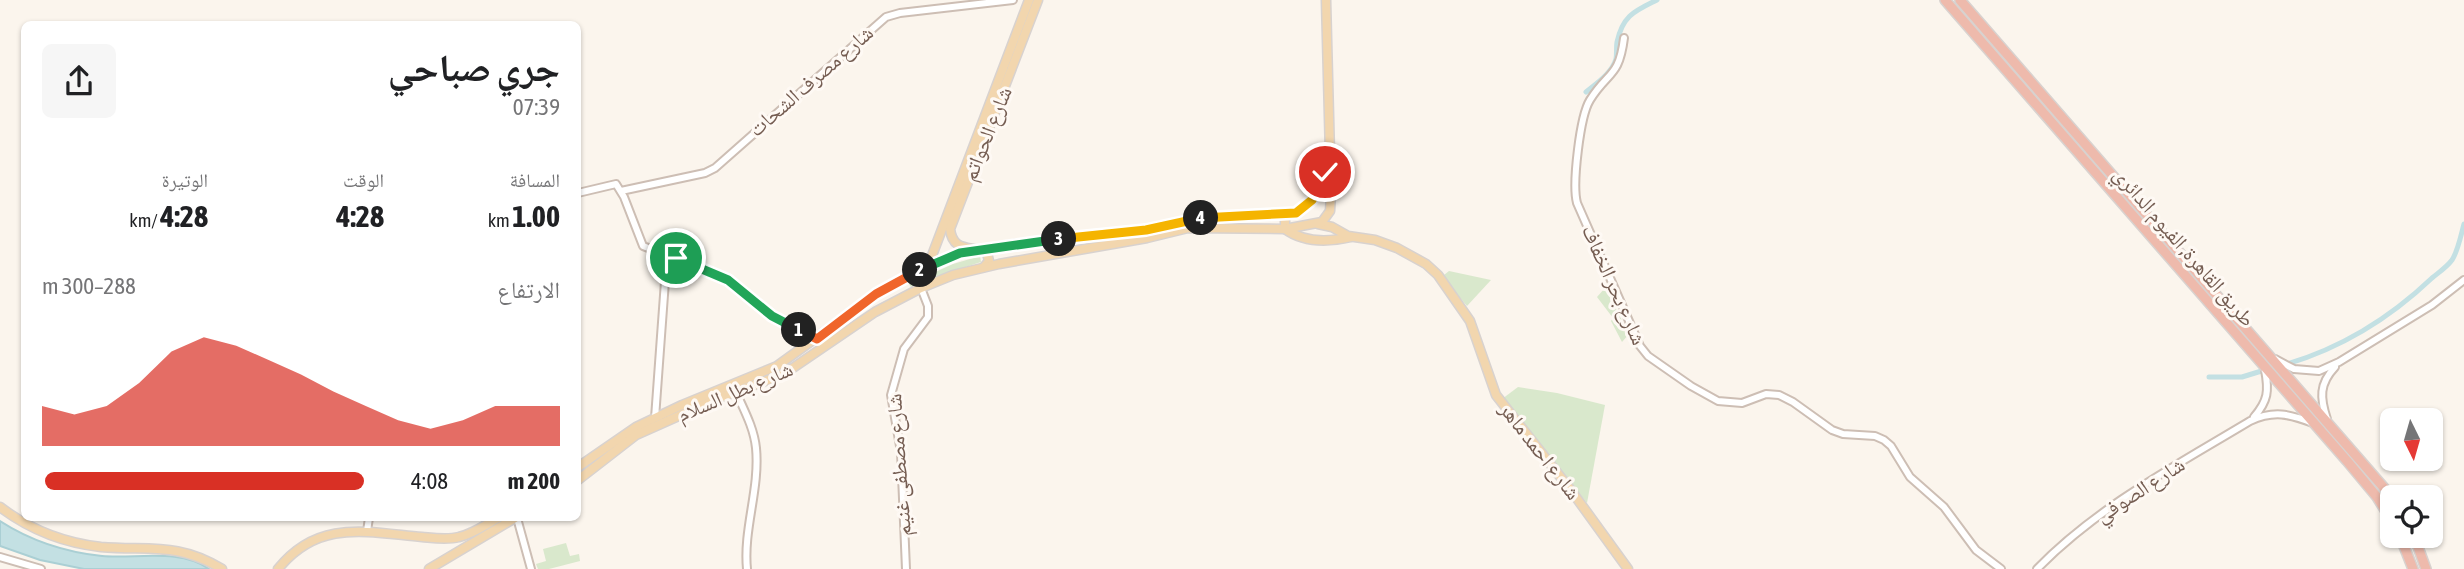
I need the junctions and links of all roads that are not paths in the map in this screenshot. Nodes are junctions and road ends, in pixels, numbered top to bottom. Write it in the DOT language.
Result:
graph roads {
  1 [pos="1013,0"];
  2 [pos="1326,0"];
  3 [pos="1945,0"];
  4 [pos="1960,0"];
  5 [pos="1037,1"];
  6 [pos="1623,38"];
  7 [pos="1000,91"];
  8 [pos="1329,163"];
  9 [pos="2108,171"];
  10 [pos="2100,178"];
  11 [pos="621,191"];
  12 [pos="581,192"];
  13 [pos="1330,211"];
  14 [pos="1285,215"];
  15 [pos="1318,224"];
  16 [pos="1285,229"];
  17 [pos="1340,231"];
  18 [pos="1147,234"];
  19 [pos="1351,236"];
  20 [pos="999,247"];
  21 [pos="978,250"];
  22 [pos="667,254"];
  23 [pos="1002,264"];
  24 [pos="928,266"];
  25 [pos="983,268"];
  26 [pos="2464,280"];
  27 [pos="921,288"];
  28 [pos="817,339"];
  29 [pos="798,352"];
  30 [pos="2271,357"];
  31 [pos="804,361"];
  32 [pos="2339,362"];
  33 [pos="2265,367"];
  34 [pos="736,392"];
  35 [pos="679,411"];
  36 [pos="655,418"];
  37 [pos="2327,419"];
  38 [pos="2250,421"];
  39 [pos="2315,424"];
  40 [pos="581,465"];
  41 [pos="581,472"];
  42 [pos="588,473"];
  43 [pos="581,478"];
  44 [pos="2382,485"];
  45 [pos="2380,502"];
  46 [pos="0,507"];
  47 [pos="21,520"];
  48 [pos="22,521"];
  49 [pos="369,521"];
  50 [pos="493,521"];
  51 [pos="510,521"];
  52 [pos="517,521"];
  53 [pos="367,531"];
  54 [pos="475,537"];
  55 [pos="447,539"];
  56 [pos="2405,548"];
  57 [pos="2418,548"];
  58 [pos="453,555"];
  59 [pos="0,557"];
  60 [pos="41,569"];
  61 [pos="222,569"];
  62 [pos="278,569"];
  63 [pos="429,569"];
  64 [pos="531,569"];
  65 [pos="747,569"];
  66 [pos="906,569"];
  67 [pos="1628,569"];
  68 [pos="2001,569"];
  69 [pos="2038,569"];
  70 [pos="2413,569"];
  71 [pos="2426,569"];
  1 -- 11 [label="street, شارع مصرف الشحات"];
  2 -- 8 [label="main road"];
  3 -- 10 [label="highway, طريق القاهرة, الفيوم الدائري"];
  4 -- 9 [label="highway, طريق القاهرة, الفيوم الدائري"];
  5 -- 7 [label="main road, شارع الحواتم"];
  6 -- 68 [label="street, شارع بحر الخفاف"];
  7 -- 21 [label="main road, شارع الحواتم"];
  7 -- 24 [label="main road, شارع الحواتم"];
  8 -- 13 [label="main road"];
  8 -- 14 [label="main road"];
  9 -- 10 [label="highway"];
  9 -- 30 [label="highway, طريق القاهرة, الفيوم الدائري"];
  10 -- 33 [label="highway, طريق القاهرة, الفيوم الدائري"];
  11 -- 12 [label="street"];
  11 -- 22 [label="street"];
  13 -- 15 [label="main road"];
  13 -- 17 [label="main road"];
  14 -- 16 [label="main road"];
  14 -- 18 [label="main road, شارع بطل السلام"];
  15 -- 16 [label="main road, شارع بطل السلام"];
  15 -- 17 [label="main road, شارع احمد ماهر"];
  16 -- 18 [label="main road, شارع بطل السلام"];
  16 -- 19 [label="main road"];
  17 -- 19 [label="main road, شارع احمد ماهر"];
  18 -- 20 [label="main road, شارع بطل السلام"];
  18 -- 23 [label="main road, شارع بطل السلام"];
  19 -- 67 [label="main road, شارع احمد ماهر"];
  20 -- 21 [label="main road, شارع بطل السلام"];
  20 -- 23 [label="main road"];
  21 -- 24 [label="main road, شارع بطل السلام"];
  21 -- 25 [label="main road"];
  22 -- 28 [label="street"];
  22 -- 36 [label="street"];
  23 -- 25 [label="main road, شارع بطل السلام"];
  24 -- 28 [label="main road, شارع بطل السلام"];
  25 -- 27 [label="main road, شارع بطل السلام"];
  26 -- 32 [label="street"];
  27 -- 31 [label="main road, شارع بطل السلام"];
  27 -- 66 [label="street, شارع مصطفى غنيم"];
  28 -- 29 [label="main road, شارع بطل السلام"];
  29 -- 31 [label="main road"];
  29 -- 35 [label="main road, شارع بطل السلام"];
  30 -- 32 [label="street"];
  30 -- 37 [label="highway, طريق القاهرة, الفيوم الدائري"];
  31 -- 34 [label="main road, شارع بطل السلام"];
  32 -- 37 [label="street"];
  33 -- 38 [label="street, شارع الصوفي"];
  33 -- 39 [label="highway, طريق القاهرة, الفيوم الدائري"];
  34 -- 35 [label="main road, شارع بطل السلام"];
  34 -- 65 [label="street"];
  35 -- 36 [label="main road, شارع بطل السلام"];
  35 -- 42 [label="main road, شارع بطل السلام"];
  36 -- 40 [label="main road, شارع بطل السلام"];
  37 -- 44 [label="highway, طريق القاهرة, الفيوم الدائري"];
  38 -- 39 [label="street, شارع الصوفي"];
  38 -- 69 [label="street, شارع الصوفي"];
  39 -- 45 [label="highway, طريق القاهرة, الفيوم الدائري"];
  41 -- 42 [label="main road"];
  42 -- 43 [label="main road, شارع بطل السلام"];
  46 -- 47 [label="main road"];
  48 -- 61 [label="main road"];
  49 -- 53 [label="street"];
  50 -- 54 [label="main road"];
  51 -- 54 [label="main road"];
  52 -- 64 [label="street"];
  53 -- 55 [label="main road"];
  53 -- 62 [label="main road"];
  54 -- 55 [label="main road"];
  54 -- 58 [label="main road"];
  55 -- 58 [label="main road"];
  56 -- 70 [label="highway"];
  57 -- 71 [label="highway"];
  58 -- 63 [label="main road"];
  59 -- 60 [label="street"];
}
